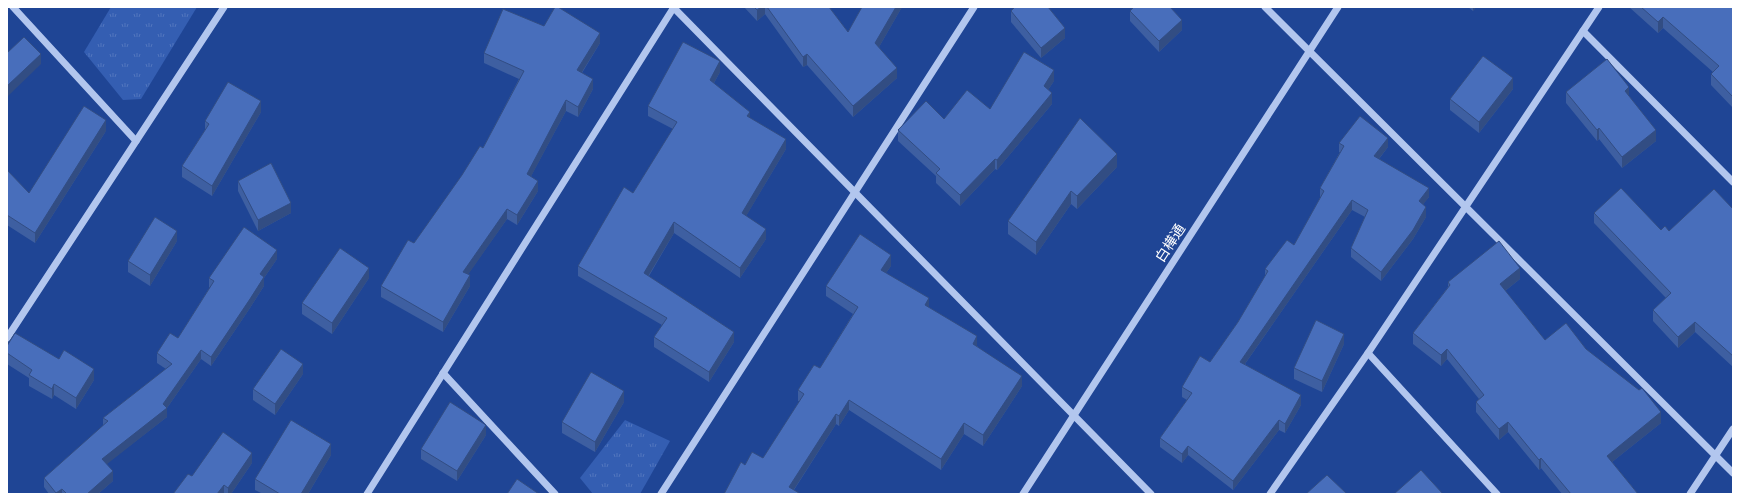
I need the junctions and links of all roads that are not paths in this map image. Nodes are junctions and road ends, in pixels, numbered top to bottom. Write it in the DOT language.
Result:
graph roads {
  1 [pos="13,7"];
  2 [pos="224,7"];
  3 [pos="674,7"];
  4 [pos="974,7"];
  5 [pos="1265,7"];
  6 [pos="1338,7"];
  7 [pos="1599,7"];
  8 [pos="1583,31"];
  9 [pos="1310,51"];
  10 [pos="136,141"];
  11 [pos="1733,182"];
  12 [pos="855,193"];
  13 [pos="1466,207"];
  14 [pos="7,338"];
  15 [pos="1368,353"];
  16 [pos="443,373"];
  17 [pos="1074,416"];
  18 [pos="1733,429"];
  19 [pos="1715,455"];
  20 [pos="1733,472"];
  21 [pos="367,494"];
  22 [pos="555,494"];
  23 [pos="661,494"];
  24 [pos="1024,494"];
  25 [pos="1151,494"];
  26 [pos="1270,494"];
  27 [pos="1497,494"];
  28 [pos="1690,494"];
  1 -- 10 [label="street"];
  2 -- 10 [label="street"];
  3 -- 12 [label="street"];
  3 -- 16 [label="street"];
  4 -- 12 [label="street"];
  5 -- 9 [label="street"];
  6 -- 9 [label="street, 白樺通"];
  7 -- 8 [label="street"];
  8 -- 11 [label="street"];
  8 -- 13 [label="street"];
  9 -- 13 [label="street"];
  9 -- 17 [label="street, 白樺通"];
  10 -- 14 [label="street"];
  12 -- 17 [label="street"];
  12 -- 23 [label="street"];
  13 -- 15 [label="street"];
  13 -- 19 [label="street"];
  15 -- 26 [label="street"];
  15 -- 27 [label="street"];
  16 -- 21 [label="street"];
  16 -- 22 [label="street"];
  17 -- 24 [label="street, 白樺通"];
  17 -- 25 [label="street"];
  18 -- 19 [label="street"];
  19 -- 20 [label="street"];
  19 -- 28 [label="street"];
}
